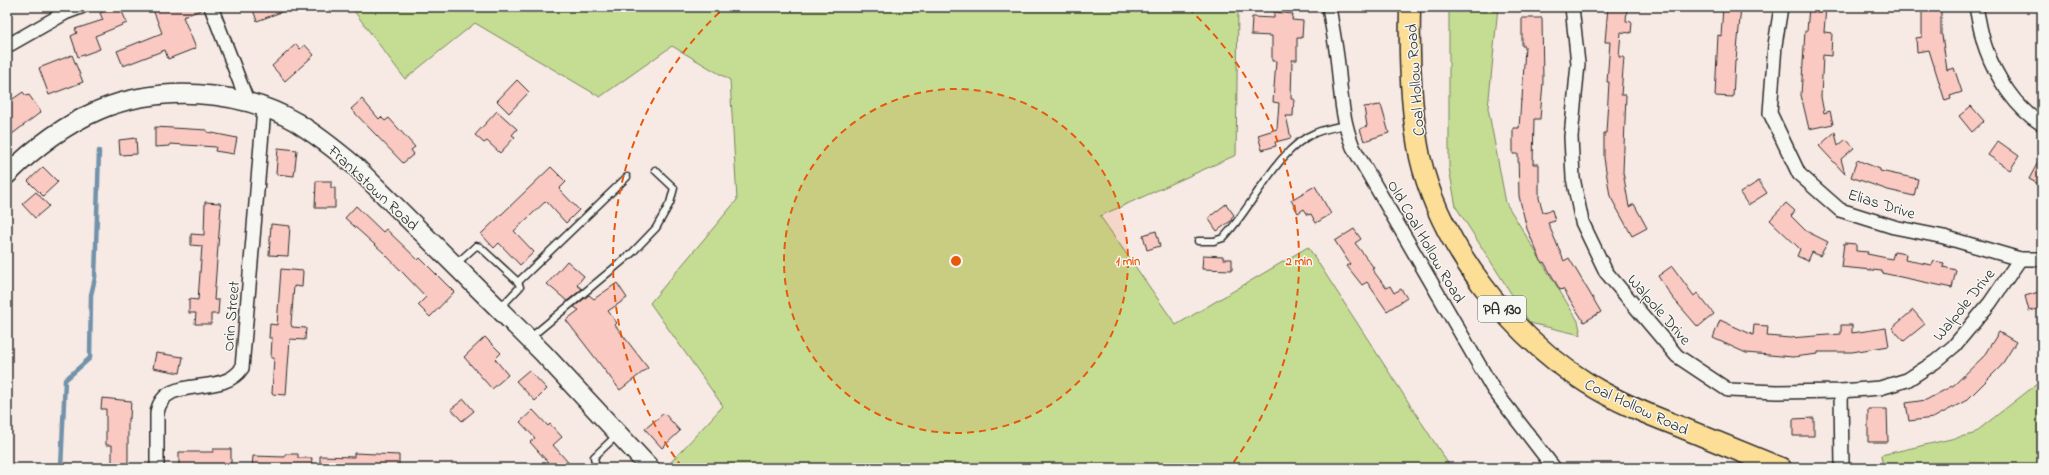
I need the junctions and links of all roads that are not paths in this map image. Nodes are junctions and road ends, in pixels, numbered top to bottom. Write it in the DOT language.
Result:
graph roads {
  1 [pos="81,7"];
  2 [pos="211,7"];
  3 [pos="1329,7"];
  4 [pos="1410,7"];
  5 [pos="1572,7"];
  6 [pos="1781,7"];
  7 [pos="1976,7"];
  8 [pos="7,46"];
  9 [pos="256,106"];
  10 [pos="2042,124"];
  11 [pos="1345,125"];
  12 [pos="655,170"];
  13 [pos="7,175"];
  14 [pos="627,177"];
  15 [pos="1198,241"];
  16 [pos="2020,259"];
  17 [pos="2042,259"];
  18 [pos="454,266"];
  19 [pos="518,282"];
  20 [pos="498,310"];
  21 [pos="528,340"];
  22 [pos="1841,391"];
  23 [pos="618,434"];
  24 [pos="646,466"];
  25 [pos="157,468"];
  26 [pos="596,468"];
  27 [pos="1554,468"];
  28 [pos="1781,468"];
  29 [pos="1842,468"];
  1 -- 8 [label="street"];
  2 -- 9 [label="street"];
  3 -- 11 [label="street, Old Coal Hollow Road"];
  4 -- 28 [label="main road, Coal Hollow Road / PA 130"];
  5 -- 22 [label="street, Walpole Drive"];
  6 -- 16 [label="street, Elias Drive"];
  7 -- 10 [label="street"];
  9 -- 13 [label="main road, Frankstown Road"];
  9 -- 18 [label="main road, Frankstown Road"];
  9 -- 25 [label="street, Orin Street"];
  11 -- 15 [label="lane"];
  11 -- 27 [label="street, Old Coal Hollow Road"];
  12 -- 21 [label="lane"];
  14 -- 19 [label="lane"];
  16 -- 17 [label="street, Elias Drive"];
  16 -- 22 [label="street, Walpole Drive"];
  18 -- 19 [label="lane"];
  18 -- 20 [label="main road, Frankstown Road"];
  19 -- 20 [label="lane"];
  20 -- 21 [label="main road, Frankstown Road"];
  21 -- 23 [label="main road, Frankstown Road"];
  22 -- 29 [label="street"];
  23 -- 24 [label="main road, Frankstown Road"];
  23 -- 26 [label="lane"];
}
